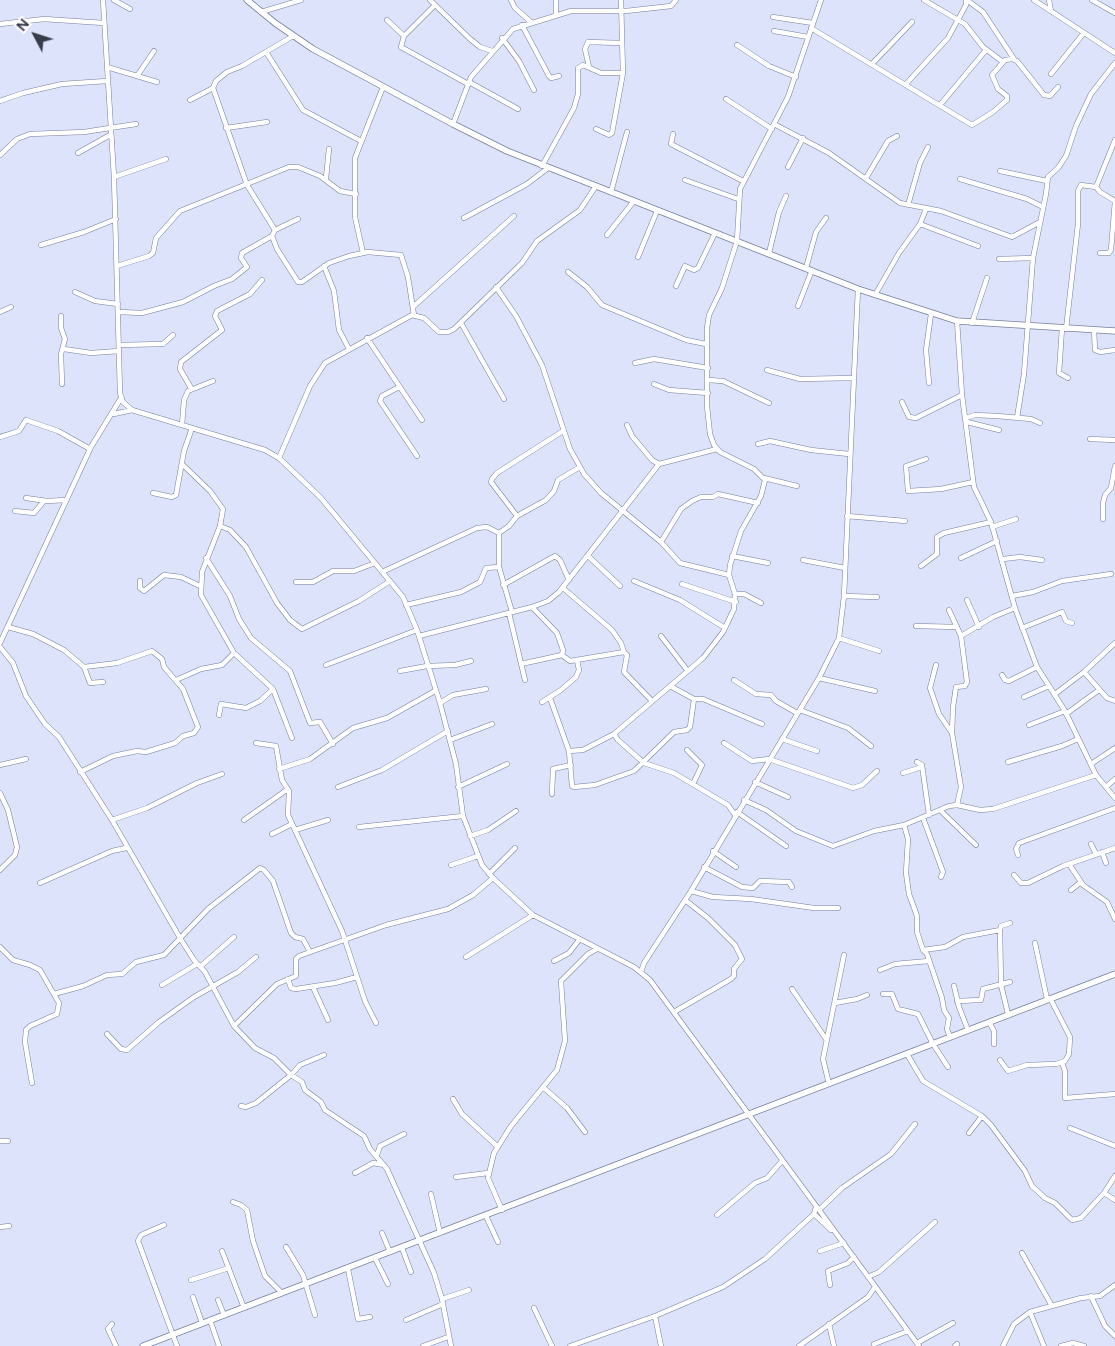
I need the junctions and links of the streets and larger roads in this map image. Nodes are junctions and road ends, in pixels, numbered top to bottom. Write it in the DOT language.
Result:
graph roads {
  1 [pos="103,0"];
  2 [pos="114,0"];
  3 [pos="247,0"];
  4 [pos="301,0"];
  5 [pos="430,0"];
  6 [pos="511,0"];
  7 [pos="556,0"];
  8 [pos="621,0"];
  9 [pos="676,0"];
  10 [pos="821,0"];
  11 [pos="924,0"];
  12 [pos="966,0"];
  13 [pos="1034,0"];
  14 [pos="1049,0"];
  15 [pos="1092,0"];
  16 [pos="434,6"];
  17 [pos="130,10"];
  18 [pos="621,10"];
  19 [pos="1051,11"];
  20 [pos="261,12"];
  21 [pos="1115,13"];
  22 [pos="556,14"];
  23 [pos="773,17"];
  24 [pos="958,19"];
  25 [pos="387,20"];
  26 [pos="531,22"];
  27 [pos="912,22"];
  28 [pos="813,23"];
  29 [pos="0,24"];
  30 [pos="104,24"];
  31 [pos="522,25"];
  32 [pos="811,28"];
  33 [pos="774,31"];
  34 [pos="1083,34"];
  35 [pos="293,36"];
  36 [pos="404,36"];
  37 [pos="808,37"];
  38 [pos="502,38"];
  39 [pos="621,43"];
  40 [pos="737,45"];
  41 [pos="986,50"];
  42 [pos="154,51"];
  43 [pos="492,51"];
  44 [pos="266,52"];
  45 [pos="1115,53"];
  46 [pos="1014,59"];
  47 [pos="1003,62"];
  48 [pos="1115,63"];
  49 [pos="872,64"];
  50 [pos="107,67"];
  51 [pos="589,67"];
  52 [pos="623,73"];
  53 [pos="1051,74"];
  54 [pos="137,76"];
  55 [pos="559,76"];
  56 [pos="796,77"];
  57 [pos="107,81"];
  58 [pos="157,82"];
  59 [pos="469,84"];
  60 [pos="906,84"];
  61 [pos="383,86"];
  62 [pos="1058,87"];
  63 [pos="213,88"];
  64 [pos="534,90"];
  65 [pos="726,99"];
  66 [pos="190,100"];
  67 [pos="0,102"];
  68 [pos="940,105"];
  69 [pos="518,109"];
  70 [pos="267,122"];
  71 [pos="136,124"];
  72 [pos="452,124"];
  73 [pos="773,126"];
  74 [pos="110,128"];
  75 [pos="226,128"];
  76 [pos="596,129"];
  77 [pos="627,132"];
  78 [pos="673,134"];
  79 [pos="110,135"];
  80 [pos="897,136"];
  81 [pos="803,138"];
  82 [pos="1115,140"];
  83 [pos="361,141"];
  84 [pos="99,143"];
  85 [pos="110,144"];
  86 [pos="928,147"];
  87 [pos="329,149"];
  88 [pos="78,153"];
  89 [pos="0,155"];
  90 [pos="166,160"];
  91 [pos="545,167"];
  92 [pos="788,167"];
  93 [pos="1000,170"];
  94 [pos="114,177"];
  95 [pos="326,178"];
  96 [pos="866,178"];
  97 [pos="960,179"];
  98 [pos="685,180"];
  99 [pos="743,181"];
  100 [pos="1047,182"];
  101 [pos="247,185"];
  102 [pos="596,186"];
  103 [pos="1096,187"];
  104 [pos="611,192"];
  105 [pos="356,194"];
  106 [pos="786,196"];
  107 [pos="738,199"];
  108 [pos="634,201"];
  109 [pos="908,205"];
  110 [pos="1043,208"];
  111 [pos="926,209"];
  112 [pos="657,211"];
  113 [pos="514,216"];
  114 [pos="464,218"];
  115 [pos="826,218"];
  116 [pos="116,219"];
  117 [pos="298,219"];
  118 [pos="1040,222"];
  119 [pos="920,224"];
  120 [pos="275,230"];
  121 [pos="715,233"];
  122 [pos="607,235"];
  123 [pos="272,236"];
  124 [pos="737,241"];
  125 [pos="41,246"];
  126 [pos="978,246"];
  127 [pos="363,253"];
  128 [pos="769,253"];
  129 [pos="1100,253"];
  130 [pos="638,257"];
  131 [pos="1033,258"];
  132 [pos="999,259"];
  133 [pos="117,266"];
  134 [pos="324,266"];
  135 [pos="809,269"];
  136 [pos="568,272"];
  137 [pos="987,278"];
  138 [pos="262,280"];
  139 [pos="676,286"];
  140 [pos="496,288"];
  141 [pos="858,289"];
  142 [pos="75,292"];
  143 [pos="875,295"];
  144 [pos="118,304"];
  145 [pos="414,306"];
  146 [pos="798,306"];
  147 [pos="11,307"];
  148 [pos="0,312"];
  149 [pos="119,312"];
  150 [pos="930,314"];
  151 [pos="414,315"];
  152 [pos="61,316"];
  153 [pos="957,321"];
  154 [pos="972,323"];
  155 [pos="460,324"];
  156 [pos="1028,326"];
  157 [pos="1064,328"];
  158 [pos="1094,330"];
  159 [pos="1115,331"];
  160 [pos="173,335"];
  161 [pos="367,338"];
  162 [pos="706,344"];
  163 [pos="119,345"];
  164 [pos="64,349"];
  165 [pos="349,349"];
  166 [pos="1115,350"];
  167 [pos="119,352"];
  168 [pos="635,363"];
  169 [pos="708,368"];
  170 [pos="767,370"];
  171 [pos="852,378"];
  172 [pos="1068,378"];
  173 [pos="213,380"];
  174 [pos="708,380"];
  175 [pos="929,383"];
  176 [pos="62,384"];
  177 [pos="654,384"];
  178 [pos="399,387"];
  179 [pos="191,388"];
  180 [pos="708,393"];
  181 [pos="962,395"];
  182 [pos="121,398"];
  183 [pos="504,399"];
  184 [pos="902,402"];
  185 [pos="770,403"];
  186 [pos="965,408"];
  187 [pos="132,410"];
  188 [pos="112,414"];
  189 [pos="975,415"];
  190 [pos="1017,418"];
  191 [pos="422,420"];
  192 [pos="966,420"];
  193 [pos="1040,423"];
  194 [pos="182,425"];
  195 [pos="627,425"];
  196 [pos="192,428"];
  197 [pos="999,430"];
  198 [pos="563,431"];
  199 [pos="0,437"];
  200 [pos="1090,439"];
  201 [pos="1115,440"];
  202 [pos="758,444"];
  203 [pos="90,449"];
  204 [pos="716,449"];
  205 [pos="849,454"];
  206 [pos="417,456"];
  207 [pos="279,458"];
  208 [pos="926,460"];
  209 [pos="182,464"];
  210 [pos="659,464"];
  211 [pos="1115,466"];
  212 [pos="580,468"];
  213 [pos="764,478"];
  214 [pos="973,482"];
  215 [pos="797,486"];
  216 [pos="154,493"];
  217 [pos="26,498"];
  218 [pos="66,500"];
  219 [pos="44,501"];
  220 [pos="758,503"];
  221 [pos="624,510"];
  222 [pos="15,511"];
  223 [pos="517,516"];
  224 [pos="847,516"];
  225 [pos="1016,519"];
  226 [pos="1102,519"];
  227 [pos="905,521"];
  228 [pos="991,524"];
  229 [pos="220,526"];
  230 [pos="499,533"];
  231 [pos="997,541"];
  232 [pos="661,542"];
  233 [pos="588,556"];
  234 [pos="732,556"];
  235 [pos="206,558"];
  236 [pos="961,558"];
  237 [pos="1003,559"];
  238 [pos="803,560"];
  239 [pos="1042,560"];
  240 [pos="375,563"];
  241 [pos="768,564"];
  242 [pos="921,566"];
  243 [pos="498,567"];
  244 [pos="845,568"];
  245 [pos="382,572"];
  246 [pos="729,574"];
  247 [pos="1111,574"];
  248 [pos="569,580"];
  249 [pos="140,581"];
  250 [pos="390,581"];
  251 [pos="634,581"];
  252 [pos="296,582"];
  253 [pos="682,584"];
  254 [pos="503,585"];
  255 [pos="200,586"];
  256 [pos="620,586"];
  257 [pos="563,588"];
  258 [pos="735,594"];
  259 [pos="844,596"];
  260 [pos="1012,596"];
  261 [pos="877,597"];
  262 [pos="967,600"];
  263 [pos="736,602"];
  264 [pos="761,603"];
  265 [pos="406,605"];
  266 [pos="532,607"];
  267 [pos="1015,608"];
  268 [pos="949,610"];
  269 [pos="511,613"];
  270 [pos="1072,623"];
  271 [pos="916,626"];
  272 [pos="8,627"];
  273 [pos="957,627"];
  274 [pos="979,627"];
  275 [pos="725,628"];
  276 [pos="1022,628"];
  277 [pos="417,630"];
  278 [pos="419,636"];
  279 [pos="661,636"];
  280 [pos="961,636"];
  281 [pos="840,638"];
  282 [pos="0,643"];
  283 [pos="1115,643"];
  284 [pos="0,648"];
  285 [pos="879,651"];
  286 [pos="624,652"];
  287 [pos="234,653"];
  288 [pos="562,655"];
  289 [pos="577,660"];
  290 [pos="471,661"];
  291 [pos="521,664"];
  292 [pos="326,665"];
  293 [pos="936,665"];
  294 [pos="84,666"];
  295 [pos="427,666"];
  296 [pos="438,666"];
  297 [pos="1037,667"];
  298 [pos="687,670"];
  299 [pos="400,672"];
  300 [pos="1084,672"];
  301 [pos="430,674"];
  302 [pos="1002,675"];
  303 [pos="819,678"];
  304 [pos="176,680"];
  305 [pos="525,680"];
  306 [pos="734,680"];
  307 [pos="103,682"];
  308 [pos="670,686"];
  309 [pos="1049,686"];
  310 [pos="273,689"];
  311 [pos="486,689"];
  312 [pos="1099,690"];
  313 [pos="435,691"];
  314 [pos="875,691"];
  315 [pos="1055,694"];
  316 [pos="550,698"];
  317 [pos="1024,698"];
  318 [pos="694,699"];
  319 [pos="652,701"];
  320 [pos="1115,701"];
  321 [pos="542,702"];
  322 [pos="440,703"];
  323 [pos="798,711"];
  324 [pos="1065,712"];
  325 [pos="220,715"];
  326 [pos="492,724"];
  327 [pos="762,724"];
  328 [pos="1029,725"];
  329 [pos="448,731"];
  330 [pos="952,733"];
  331 [pos="614,734"];
  332 [pos="292,738"];
  333 [pos="782,738"];
  334 [pos="1078,739"];
  335 [pos="450,740"];
  336 [pos="256,743"];
  337 [pos="724,743"];
  338 [pos="333,744"];
  339 [pos="871,746"];
  340 [pos="1115,748"];
  341 [pos="569,750"];
  342 [pos="687,750"];
  343 [pos="817,751"];
  344 [pos="26,759"];
  345 [pos="769,759"];
  346 [pos="644,762"];
  347 [pos="917,762"];
  348 [pos="1008,762"];
  349 [pos="507,764"];
  350 [pos="1091,764"];
  351 [pos="0,765"];
  352 [pos="571,765"];
  353 [pos="922,768"];
  354 [pos="279,769"];
  355 [pos="877,771"];
  356 [pos="80,772"];
  357 [pos="903,773"];
  358 [pos="222,774"];
  359 [pos="1096,775"];
  360 [pos="1115,779"];
  361 [pos="755,782"];
  362 [pos="694,784"];
  363 [pos="338,787"];
  364 [pos="1106,787"];
  365 [pos="458,788"];
  366 [pos="288,789"];
  367 [pos="0,793"];
  368 [pos="552,794"];
  369 [pos="788,797"];
  370 [pos="1115,798"];
  371 [pos="744,800"];
  372 [pos="728,805"];
  373 [pos="740,806"];
  374 [pos="957,806"];
  375 [pos="1115,808"];
  376 [pos="516,811"];
  377 [pos="941,811"];
  378 [pos="736,814"];
  379 [pos="929,815"];
  380 [pos="463,816"];
  381 [pos="923,818"];
  382 [pos="112,820"];
  383 [pos="244,820"];
  384 [pos="328,820"];
  385 [pos="292,824"];
  386 [pos="904,824"];
  387 [pos="359,827"];
  388 [pos="295,830"];
  389 [pos="272,834"];
  390 [pos="470,836"];
  391 [pos="122,840"];
  392 [pos="1091,844"];
  393 [pos="976,845"];
  394 [pos="786,846"];
  395 [pos="126,848"];
  396 [pos="515,848"];
  397 [pos="1115,848"];
  398 [pos="112,851"];
  399 [pos="713,851"];
  400 [pos="1102,852"];
  401 [pos="1096,854"];
  402 [pos="1018,855"];
  403 [pos="478,856"];
  404 [pos="1106,863"];
  405 [pos="1069,864"];
  406 [pos="451,865"];
  407 [pos="704,867"];
  408 [pos="736,867"];
  409 [pos="0,870"];
  410 [pos="489,874"];
  411 [pos="1014,875"];
  412 [pos="942,877"];
  413 [pos="493,878"];
  414 [pos="1080,882"];
  415 [pos="40,883"];
  416 [pos="792,888"];
  417 [pos="1071,890"];
  418 [pos="690,891"];
  419 [pos="685,900"];
  420 [pos="838,908"];
  421 [pos="533,915"];
  422 [pos="1115,919"];
  423 [pos="1010,924"];
  424 [pos="1000,930"];
  425 [pos="234,937"];
  426 [pos="180,938"];
  427 [pos="345,939"];
  428 [pos="579,940"];
  429 [pos="1035,943"];
  430 [pos="588,945"];
  431 [pos="0,946"];
  432 [pos="597,949"];
  433 [pos="926,951"];
  434 [pos="310,952"];
  435 [pos="588,954"];
  436 [pos="844,955"];
  437 [pos="256,957"];
  438 [pos="466,957"];
  439 [pos="554,961"];
  440 [pos="929,961"];
  441 [pos="644,963"];
  442 [pos="199,965"];
  443 [pos="634,967"];
  444 [pos="880,970"];
  445 [pos="641,972"];
  446 [pos="1115,974"];
  447 [pos="357,977"];
  448 [pos="288,979"];
  449 [pos="1010,982"];
  450 [pos="162,985"];
  451 [pos="1001,985"];
  452 [pos="954,986"];
  453 [pos="213,987"];
  454 [pos="313,987"];
  455 [pos="792,989"];
  456 [pos="54,994"];
  457 [pos="883,994"];
  458 [pos="867,995"];
  459 [pos="1049,999"];
  460 [pos="957,1001"];
  461 [pos="835,1003"];
  462 [pos="674,1012"];
  463 [pos="1008,1014"];
  464 [pos="328,1020"];
  465 [pos="989,1022"];
  466 [pos="234,1023"];
  467 [pos="376,1023"];
  468 [pos="968,1030"];
  469 [pos="108,1034"];
  470 [pos="950,1037"];
  471 [pos="827,1040"];
  472 [pos="933,1044"];
  473 [pos="994,1044"];
  474 [pos="907,1054"];
  475 [pos="324,1055"];
  476 [pos="1000,1060"];
  477 [pos="1062,1063"];
  478 [pos="948,1067"];
  479 [pos="291,1075"];
  480 [pos="32,1083"];
  481 [pos="829,1084"];
  482 [pos="544,1088"];
  483 [pos="1115,1094"];
  484 [pos="453,1099"];
  485 [pos="241,1106"];
  486 [pos="748,1114"];
  487 [pos="982,1116"];
  488 [pos="914,1124"];
  489 [pos="1070,1128"];
  490 [pos="585,1132"];
  491 [pos="969,1133"];
  492 [pos="404,1134"];
  493 [pos="0,1141"];
  494 [pos="8,1141"];
  495 [pos="1115,1146"];
  496 [pos="498,1147"];
  497 [pos="377,1155"];
  498 [pos="782,1161"];
  499 [pos="384,1165"];
  500 [pos="355,1173"];
  501 [pos="488,1173"];
  502 [pos="1115,1176"];
  503 [pos="456,1177"];
  504 [pos="1104,1193"];
  505 [pos="431,1194"];
  506 [pos="1115,1200"];
  507 [pos="233,1202"];
  508 [pos="502,1210"];
  509 [pos="816,1210"];
  510 [pos="717,1215"];
  511 [pos="486,1216"];
  512 [pos="935,1222"];
  513 [pos="164,1225"];
  514 [pos="9,1226"];
  515 [pos="0,1227"];
  516 [pos="382,1233"];
  517 [pos="440,1233"];
  518 [pos="421,1241"];
  519 [pos="498,1242"];
  520 [pos="844,1243"];
  521 [pos="286,1247"];
  522 [pos="402,1248"];
  523 [pos="222,1251"];
  524 [pos="820,1251"];
  525 [pos="390,1252"];
  526 [pos="1022,1253"];
  527 [pos="854,1257"];
  528 [pos="375,1258"];
  529 [pos="229,1268"];
  530 [pos="348,1269"];
  531 [pos="411,1272"];
  532 [pos="879,1272"];
  533 [pos="868,1277"];
  534 [pos="191,1280"];
  535 [pos="388,1284"];
  536 [pos="306,1285"];
  537 [pos="830,1285"];
  538 [pos="874,1285"];
  539 [pos="1113,1286"];
  540 [pos="469,1290"];
  541 [pos="281,1292"];
  542 [pos="1115,1293"];
  543 [pos="880,1295"];
  544 [pos="1091,1296"];
  545 [pos="193,1297"];
  546 [pos="868,1297"];
  547 [pos="218,1300"];
  548 [pos="442,1302"];
  549 [pos="1052,1306"];
  550 [pos="244,1308"];
  551 [pos="534,1308"];
  552 [pos="1030,1312"];
  553 [pos="224,1315"];
  554 [pos="315,1315"];
  555 [pos="655,1316"];
  556 [pos="370,1317"];
  557 [pos="210,1320"];
  558 [pos="406,1320"];
  559 [pos="202,1323"];
  560 [pos="953,1323"];
  561 [pos="112,1324"];
  562 [pos="829,1324"];
  563 [pos="908,1331"];
  564 [pos="172,1335"];
  565 [pos="1115,1336"];
  566 [pos="448,1337"];
  567 [pos="874,1344"];
  568 [pos="918,1344"];
  569 [pos="116,1346"];
  570 [pos="143,1346"];
  571 [pos="176,1346"];
  572 [pos="218,1346"];
  573 [pos="423,1346"];
  574 [pos="451,1346"];
  575 [pos="552,1346"];
  576 [pos="570,1346"];
  577 [pos="661,1346"];
  578 [pos="799,1346"];
  579 [pos="834,1346"];
  580 [pos="1002,1346"];
  581 [pos="1044,1346"];
  582 [pos="1061,1346"];
  583 [pos="1084,1346"];
  1 -- 30 [label="street"];
  2 -- 17 [label="street"];
  3 -- 20 [label="street"];
  4 -- 20 [label="street"];
  5 -- 16 [label="street"];
  6 -- 26 [label="street"];
  7 -- 22 [label="street"];
  8 -- 18 [label="street"];
  9 -- 18 [label="street"];
  10 -- 28 [label="street"];
  11 -- 24 [label="street"];
  12 -- 24 [label="street"];
  12 -- 46 [label="street"];
  13 -- 19 [label="street"];
  14 -- 19 [label="street"];
  15 -- 21 [label="street"];
  16 -- 36 [label="street"];
  16 -- 43 [label="street"];
  18 -- 22 [label="street"];
  18 -- 39 [label="street"];
  19 -- 34 [label="street"];
  20 -- 35 [label="street"];
  22 -- 26 [label="street"];
  23 -- 28 [label="street"];
  24 -- 41 [label="street"];
  24 -- 60 [label="street"];
  25 -- 36 [label="street"];
  26 -- 31 [label="street"];
  27 -- 49 [label="street"];
  28 -- 32 [label="street"];
  29 -- 30 [label="street"];
  30 -- 50 [label="street"];
  31 -- 38 [label="street"];
  31 -- 55 [label="street"];
  32 -- 37 [label="street"];
  32 -- 49 [label="street"];
  33 -- 37 [label="street"];
  34 -- 45 [label="street"];
  34 -- 53 [label="street"];
  35 -- 44 [label="street"];
  35 -- 61 [label="street"];
  36 -- 59 [label="street"];
  37 -- 56 [label="street"];
  38 -- 43 [label="street"];
  38 -- 64 [label="street"];
  39 -- 51 [label="street"];
  39 -- 52 [label="street"];
  40 -- 56 [label="street"];
  41 -- 47 [label="street"];
  41 -- 68 [label="street"];
  42 -- 54 [label="street"];
  43 -- 59 [label="street"];
  44 -- 63 [label="street"];
  44 -- 83 [label="street"];
  46 -- 47 [label="street"];
  46 -- 62 [label="street"];
  47 -- 68 [label="street"];
  48 -- 100 [label="street"];
  49 -- 60 [label="street"];
  50 -- 54 [label="street"];
  50 -- 57 [label="street"];
  51 -- 52 [label="street"];
  51 -- 91 [label="street"];
  52 -- 76 [label="street"];
  54 -- 58 [label="street"];
  56 -- 73 [label="street"];
  57 -- 67 [label="street"];
  57 -- 74 [label="street"];
  59 -- 69 [label="street"];
  59 -- 72 [label="street"];
  60 -- 68 [label="street"];
  61 -- 72 [label="street"];
  61 -- 83 [label="street"];
  63 -- 66 [label="street"];
  63 -- 75 [label="street"];
  65 -- 73 [label="street"];
  70 -- 75 [label="street"];
  71 -- 74 [label="street"];
  72 -- 91 [label="street"];
  73 -- 81 [label="street"];
  73 -- 99 [label="street"];
  74 -- 79 [label="street"];
  74 -- 89 [label="street"];
  75 -- 101 [label="street"];
  77 -- 104 [label="street"];
  78 -- 99 [label="street"];
  79 -- 84 [label="street"];
  79 -- 85 [label="street"];
  80 -- 96 [label="street"];
  81 -- 92 [label="street"];
  81 -- 96 [label="street"];
  82 -- 103 [label="street"];
  83 -- 105 [label="street"];
  84 -- 85 [label="street"];
  84 -- 88 [label="street"];
  85 -- 94 [label="street"];
  86 -- 109 [label="street"];
  87 -- 95 [label="street"];
  90 -- 94 [label="street"];
  91 -- 102 [label="street"];
  91 -- 114 [label="street"];
  93 -- 100 [label="street"];
  94 -- 116 [label="street"];
  95 -- 101 [label="street"];
  95 -- 105 [label="street"];
  96 -- 109 [label="street"];
  97 -- 110 [label="street"];
  98 -- 107 [label="street"];
  99 -- 107 [label="street"];
  100 -- 110 [label="street"];
  101 -- 120 [label="street"];
  101 -- 133 [label="street"];
  102 -- 104 [label="street"];
  102 -- 140 [label="street"];
  103 -- 129 [label="street"];
  103 -- 157 [label="street"];
  104 -- 108 [label="street"];
  105 -- 127 [label="street"];
  106 -- 128 [label="street"];
  107 -- 124 [label="street"];
  108 -- 112 [label="street"];
  108 -- 122 [label="street"];
  109 -- 111 [label="street"];
  110 -- 118 [label="street"];
  111 -- 118 [label="street"];
  111 -- 119 [label="street"];
  112 -- 121 [label="street"];
  112 -- 130 [label="street"];
  113 -- 145 [label="street"];
  115 -- 135 [label="street"];
  116 -- 125 [label="street"];
  116 -- 133 [label="street"];
  117 -- 120 [label="street"];
  118 -- 131 [label="street"];
  119 -- 126 [label="street"];
  119 -- 143 [label="street"];
  120 -- 123 [label="street"];
  121 -- 124 [label="street"];
  121 -- 139 [label="street"];
  123 -- 134 [label="street"];
  123 -- 149 [label="street"];
  124 -- 128 [label="street"];
  124 -- 162 [label="street"];
  127 -- 134 [label="street"];
  127 -- 145 [label="street"];
  128 -- 135 [label="street"];
  131 -- 132 [label="street"];
  131 -- 156 [label="street"];
  133 -- 144 [label="street"];
  134 -- 165 [label="street"];
  135 -- 141 [label="street"];
  135 -- 146 [label="street"];
  136 -- 162 [label="street"];
  137 -- 154 [label="street"];
  138 -- 179 [label="street"];
  140 -- 155 [label="street"];
  140 -- 198 [label="street"];
  141 -- 143 [label="street"];
  141 -- 171 [label="street"];
  142 -- 144 [label="street"];
  143 -- 150 [label="street"];
  144 -- 149 [label="street"];
  145 -- 151 [label="street"];
  147 -- 148 [label="street"];
  149 -- 163 [label="street"];
  150 -- 153 [label="street"];
  150 -- 175 [label="street"];
  151 -- 155 [label="street"];
  151 -- 161 [label="street"];
  152 -- 164 [label="street"];
  153 -- 154 [label="street"];
  153 -- 181 [label="street"];
  154 -- 156 [label="street"];
  155 -- 183 [label="street"];
  156 -- 157 [label="street"];
  156 -- 190 [label="street"];
  157 -- 158 [label="street"];
  157 -- 172 [label="street"];
  158 -- 159 [label="street"];
  158 -- 166 [label="street"];
  160 -- 163 [label="street"];
  161 -- 165 [label="street"];
  161 -- 178 [label="street"];
  162 -- 169 [label="street"];
  163 -- 167 [label="street"];
  164 -- 167 [label="street"];
  164 -- 176 [label="street"];
  165 -- 207 [label="street"];
  167 -- 182 [label="street"];
  168 -- 169 [label="street"];
  169 -- 174 [label="street"];
  170 -- 171 [label="street"];
  171 -- 205 [label="street"];
  173 -- 179 [label="street"];
  174 -- 180 [label="street"];
  174 -- 185 [label="street"];
  177 -- 180 [label="street"];
  178 -- 191 [label="street"];
  178 -- 206 [label="street"];
  179 -- 194 [label="street"];
  180 -- 204 [label="street"];
  181 -- 184 [label="street"];
  181 -- 186 [label="street"];
  182 -- 187 [label="street"];
  182 -- 188 [label="street"];
  186 -- 189 [label="street"];
  186 -- 192 [label="street"];
  187 -- 188 [label="street"];
  187 -- 194 [label="street"];
  188 -- 203 [label="street"];
  189 -- 190 [label="street"];
  189 -- 192 [label="street"];
  190 -- 193 [label="street"];
  192 -- 197 [label="street"];
  192 -- 214 [label="street"];
  194 -- 196 [label="street"];
  195 -- 210 [label="street"];
  196 -- 207 [label="street"];
  196 -- 209 [label="street"];
  198 -- 212 [label="street"];
  198 -- 223 [label="street"];
  199 -- 203 [label="street"];
  200 -- 201 [label="street"];
  202 -- 205 [label="street"];
  203 -- 218 [label="street"];
  204 -- 210 [label="street"];
  204 -- 213 [label="street"];
  205 -- 224 [label="street"];
  207 -- 240 [label="street"];
  208 -- 214 [label="street"];
  209 -- 216 [label="street"];
  209 -- 229 [label="street"];
  210 -- 221 [label="street"];
  211 -- 226 [label="street"];
  212 -- 221 [label="street"];
  212 -- 223 [label="street"];
  213 -- 215 [label="street"];
  213 -- 220 [label="street"];
  214 -- 228 [label="street"];
  217 -- 219 [label="street"];
  218 -- 219 [label="street"];
  218 -- 272 [label="street"];
  219 -- 222 [label="street"];
  220 -- 232 [label="street"];
  220 -- 234 [label="street"];
  221 -- 232 [label="street"];
  221 -- 233 [label="street"];
  223 -- 230 [label="street"];
  224 -- 227 [label="street"];
  224 -- 244 [label="street"];
  225 -- 228 [label="street"];
  228 -- 231 [label="street"];
  228 -- 242 [label="street"];
  229 -- 235 [label="street"];
  229 -- 250 [label="street"];
  230 -- 243 [label="street"];
  230 -- 245 [label="street"];
  231 -- 236 [label="street"];
  231 -- 237 [label="street"];
  232 -- 246 [label="street"];
  233 -- 248 [label="street"];
  233 -- 256 [label="street"];
  234 -- 241 [label="street"];
  234 -- 246 [label="street"];
  235 -- 255 [label="street"];
  235 -- 338 [label="street"];
  237 -- 239 [label="street"];
  237 -- 260 [label="street"];
  238 -- 244 [label="street"];
  240 -- 245 [label="street"];
  240 -- 252 [label="street"];
  243 -- 254 [label="street"];
  243 -- 265 [label="street"];
  244 -- 259 [label="street"];
  245 -- 250 [label="street"];
  246 -- 258 [label="street"];
  247 -- 260 [label="street"];
  248 -- 254 [label="street"];
  248 -- 257 [label="street"];
  249 -- 255 [label="street"];
  250 -- 265 [label="street"];
  251 -- 275 [label="street"];
  253 -- 263 [label="street"];
  254 -- 269 [label="street"];
  255 -- 287 [label="street"];
  257 -- 266 [label="street"];
  257 -- 286 [label="street"];
  258 -- 263 [label="street"];
  258 -- 264 [label="street"];
  259 -- 261 [label="street"];
  259 -- 281 [label="street"];
  260 -- 267 [label="street"];
  262 -- 274 [label="street"];
  263 -- 275 [label="street"];
  265 -- 277 [label="street"];
  266 -- 269 [label="street"];
  266 -- 288 [label="street"];
  267 -- 274 [label="street"];
  267 -- 276 [label="street"];
  268 -- 273 [label="street"];
  269 -- 278 [label="street"];
  269 -- 291 [label="street"];
  270 -- 276 [label="street"];
  271 -- 273 [label="street"];
  272 -- 282 [label="street"];
  272 -- 294 [label="street"];
  273 -- 280 [label="street"];
  274 -- 280 [label="street"];
  275 -- 298 [label="street"];
  276 -- 297 [label="street"];
  277 -- 278 [label="street"];
  277 -- 292 [label="street"];
  278 -- 295 [label="street"];
  279 -- 298 [label="street"];
  280 -- 330 [label="street"];
  281 -- 285 [label="street"];
  281 -- 303 [label="street"];
  283 -- 300 [label="street"];
  284 -- 356 [label="street"];
  286 -- 289 [label="street"];
  286 -- 319 [label="street"];
  287 -- 304 [label="street"];
  287 -- 310 [label="street"];
  288 -- 289 [label="street"];
  288 -- 291 [label="street"];
  289 -- 316 [label="street"];
  290 -- 296 [label="street"];
  291 -- 305 [label="street"];
  293 -- 330 [label="street"];
  294 -- 304 [label="street"];
  294 -- 307 [label="street"];
  295 -- 296 [label="street"];
  295 -- 299 [label="street"];
  295 -- 301 [label="street"];
  296 -- 301 [label="street"];
  297 -- 302 [label="street"];
  297 -- 309 [label="street"];
  298 -- 308 [label="street"];
  300 -- 312 [label="street"];
  300 -- 315 [label="street"];
  301 -- 313 [label="street"];
  303 -- 314 [label="street"];
  303 -- 323 [label="street"];
  304 -- 356 [label="street"];
  306 -- 323 [label="street"];
  308 -- 318 [label="street"];
  308 -- 319 [label="street"];
  309 -- 315 [label="street"];
  309 -- 317 [label="street"];
  310 -- 325 [label="street"];
  310 -- 332 [label="street"];
  311 -- 322 [label="street"];
  312 -- 320 [label="street"];
  312 -- 324 [label="street"];
  313 -- 322 [label="street"];
  313 -- 338 [label="street"];
  315 -- 324 [label="street"];
  316 -- 321 [label="street"];
  316 -- 341 [label="street"];
  318 -- 327 [label="street"];
  318 -- 346 [label="street"];
  319 -- 331 [label="street"];
  322 -- 329 [label="street"];
  323 -- 333 [label="street"];
  323 -- 339 [label="street"];
  324 -- 328 [label="street"];
  324 -- 334 [label="street"];
  326 -- 335 [label="street"];
  329 -- 335 [label="street"];
  329 -- 363 [label="street"];
  330 -- 374 [label="street"];
  331 -- 341 [label="street"];
  331 -- 346 [label="street"];
  333 -- 343 [label="street"];
  333 -- 345 [label="street"];
  334 -- 348 [label="street"];
  334 -- 350 [label="street"];
  335 -- 365 [label="street"];
  336 -- 354 [label="street"];
  337 -- 345 [label="street"];
  338 -- 354 [label="street"];
  340 -- 350 [label="street"];
  341 -- 352 [label="street"];
  342 -- 362 [label="street"];
  344 -- 351 [label="street"];
  345 -- 355 [label="street"];
  345 -- 361 [label="street"];
  346 -- 352 [label="street"];
  346 -- 362 [label="street"];
  347 -- 353 [label="street"];
  349 -- 365 [label="street"];
  350 -- 359 [label="street"];
  352 -- 368 [label="street"];
  353 -- 357 [label="street"];
  353 -- 379 [label="street"];
  354 -- 366 [label="street"];
  356 -- 382 [label="street"];
  358 -- 382 [label="street"];
  359 -- 364 [label="street"];
  359 -- 374 [label="street"];
  360 -- 364 [label="street"];
  361 -- 369 [label="street"];
  361 -- 371 [label="street"];
  362 -- 372 [label="street"];
  364 -- 370 [label="street"];
  365 -- 380 [label="street"];
  366 -- 383 [label="street"];
  366 -- 385 [label="street"];
  367 -- 409 [label="street"];
  371 -- 373 [label="street"];
  371 -- 386 [label="street"];
  372 -- 373 [label="street"];
  372 -- 378 [label="street"];
  373 -- 378 [label="street"];
  374 -- 377 [label="street"];
  375 -- 402 [label="street"];
  376 -- 390 [label="street"];
  377 -- 379 [label="street"];
  377 -- 393 [label="street"];
  378 -- 394 [label="street"];
  378 -- 399 [label="street"];
  379 -- 381 [label="street"];
  380 -- 387 [label="street"];
  380 -- 390 [label="street"];
  381 -- 386 [label="street"];
  381 -- 412 [label="street"];
  382 -- 391 [label="street"];
  384 -- 388 [label="street"];
  385 -- 388 [label="street"];
  385 -- 389 [label="street"];
  386 -- 433 [label="street"];
  388 -- 427 [label="street"];
  390 -- 403 [label="street"];
  391 -- 395 [label="street"];
  391 -- 398 [label="street"];
  392 -- 401 [label="street"];
  395 -- 398 [label="street"];
  395 -- 426 [label="street"];
  396 -- 410 [label="street"];
  397 -- 400 [label="street"];
  398 -- 415 [label="street"];
  399 -- 407 [label="street"];
  399 -- 408 [label="street"];
  400 -- 401 [label="street"];
  400 -- 404 [label="street"];
  401 -- 405 [label="street"];
  403 -- 406 [label="street"];
  403 -- 410 [label="street"];
  405 -- 411 [label="street"];
  405 -- 414 [label="street"];
  407 -- 416 [label="street"];
  407 -- 418 [label="street"];
  410 -- 413 [label="street"];
  413 -- 421 [label="street"];
  413 -- 427 [label="street"];
  414 -- 417 [label="street"];
  414 -- 422 [label="street"];
  418 -- 419 [label="street"];
  418 -- 420 [label="street"];
  419 -- 441 [label="street"];
  419 -- 462 [label="street"];
  421 -- 428 [label="street"];
  421 -- 438 [label="street"];
  423 -- 424 [label="street"];
  424 -- 433 [label="street"];
  424 -- 451 [label="street"];
  425 -- 442 [label="street"];
  426 -- 434 [label="street"];
  426 -- 442 [label="street"];
  426 -- 456 [label="street"];
  427 -- 434 [label="street"];
  427 -- 447 [label="street"];
  428 -- 430 [label="street"];
  428 -- 439 [label="street"];
  429 -- 459 [label="street"];
  430 -- 432 [label="street"];
  430 -- 435 [label="street"];
  431 -- 456 [label="street"];
  432 -- 435 [label="street"];
  432 -- 443 [label="street"];
  433 -- 440 [label="street"];
  434 -- 448 [label="street"];
  435 -- 482 [label="street"];
  436 -- 461 [label="street"];
  437 -- 453 [label="street"];
  440 -- 444 [label="street"];
  440 -- 470 [label="street"];
  441 -- 443 [label="street"];
  441 -- 445 [label="street"];
  442 -- 450 [label="street"];
  442 -- 453 [label="street"];
  443 -- 445 [label="street"];
  445 -- 462 [label="street"];
  446 -- 459 [label="street"];
  447 -- 454 [label="street"];
  447 -- 467 [label="street"];
  448 -- 454 [label="street"];
  448 -- 466 [label="street"];
  449 -- 451 [label="street"];
  451 -- 460 [label="street"];
  451 -- 463 [label="street"];
  452 -- 460 [label="street"];
  453 -- 466 [label="street"];
  453 -- 469 [label="street"];
  454 -- 464 [label="street"];
  455 -- 471 [label="street"];
  456 -- 480 [label="street"];
  457 -- 472 [label="street"];
  458 -- 461 [label="street"];
  459 -- 463 [label="street"];
  459 -- 477 [label="street"];
  460 -- 468 [label="street"];
  461 -- 471 [label="street"];
  462 -- 486 [label="street"];
  463 -- 465 [label="street"];
  465 -- 468 [label="street"];
  465 -- 473 [label="street"];
  466 -- 479 [label="street"];
  468 -- 470 [label="street"];
  470 -- 472 [label="street"];
  471 -- 481 [label="street"];
  472 -- 474 [label="street"];
  472 -- 478 [label="street"];
  474 -- 481 [label="street"];
  474 -- 487 [label="street"];
  475 -- 479 [label="street"];
  476 -- 477 [label="street"];
  477 -- 483 [label="street"];
  479 -- 485 [label="street"];
  479 -- 497 [label="street"];
  481 -- 486 [label="street"];
  482 -- 490 [label="street"];
  482 -- 496 [label="street"];
  484 -- 496 [label="street"];
  486 -- 498 [label="street"];
  486 -- 508 [label="street"];
  487 -- 491 [label="street"];
  487 -- 504 [label="street"];
  488 -- 509 [label="street"];
  489 -- 495 [label="street"];
  492 -- 497 [label="street"];
  493 -- 494 [label="street"];
  496 -- 501 [label="street"];
  497 -- 499 [label="street"];
  498 -- 509 [label="street"];
  498 -- 510 [label="street"];
  499 -- 500 [label="street"];
  499 -- 518 [label="street"];
  501 -- 503 [label="street"];
  501 -- 508 [label="street"];
  502 -- 504 [label="street"];
  504 -- 506 [label="street"];
  505 -- 517 [label="street"];
  507 -- 541 [label="street"];
  508 -- 511 [label="street"];
  509 -- 520 [label="street"];
  509 -- 555 [label="street"];
  511 -- 517 [label="street"];
  511 -- 519 [label="street"];
  512 -- 532 [label="street"];
  513 -- 564 [label="street"];
  514 -- 515 [label="street"];
  516 -- 525 [label="street"];
  517 -- 518 [label="street"];
  518 -- 522 [label="street"];
  518 -- 548 [label="street"];
  520 -- 524 [label="street"];
  520 -- 527 [label="street"];
  521 -- 536 [label="street"];
  522 -- 525 [label="street"];
  522 -- 531 [label="street"];
  523 -- 529 [label="street"];
  525 -- 528 [label="street"];
  526 -- 549 [label="street"];
  527 -- 533 [label="street"];
  527 -- 537 [label="street"];
  528 -- 530 [label="street"];
  528 -- 535 [label="street"];
  529 -- 534 [label="street"];
  529 -- 550 [label="street"];
  530 -- 536 [label="street"];
  530 -- 556 [label="street"];
  532 -- 533 [label="street"];
  532 -- 538 [label="street"];
  533 -- 538 [label="street"];
  536 -- 541 [label="street"];
  536 -- 554 [label="street"];
  538 -- 543 [label="street"];
  538 -- 546 [label="street"];
  539 -- 542 [label="street"];
  539 -- 544 [label="street"];
  540 -- 548 [label="street"];
  541 -- 550 [label="street"];
  543 -- 546 [label="street"];
  543 -- 563 [label="street"];
  544 -- 549 [label="street"];
  544 -- 565 [label="street"];
  545 -- 559 [label="street"];
  546 -- 562 [label="street"];
  547 -- 553 [label="street"];
  548 -- 558 [label="street"];
  548 -- 566 [label="street"];
  549 -- 552 [label="street"];
  550 -- 553 [label="street"];
  551 -- 575 [label="street"];
  552 -- 580 [label="street"];
  552 -- 581 [label="street"];
  553 -- 557 [label="street"];
  555 -- 576 [label="street"];
  555 -- 577 [label="street"];
  557 -- 559 [label="street"];
  557 -- 572 [label="street"];
  559 -- 564 [label="street"];
  560 -- 568 [label="street"];
  561 -- 569 [label="street"];
  562 -- 578 [label="street"];
  562 -- 579 [label="street"];
  563 -- 567 [label="street"];
  563 -- 568 [label="street"];
  564 -- 570 [label="street"];
  564 -- 571 [label="street"];
  566 -- 573 [label="street"];
  566 -- 574 [label="street"];
  582 -- 583 [label="street"];
}
